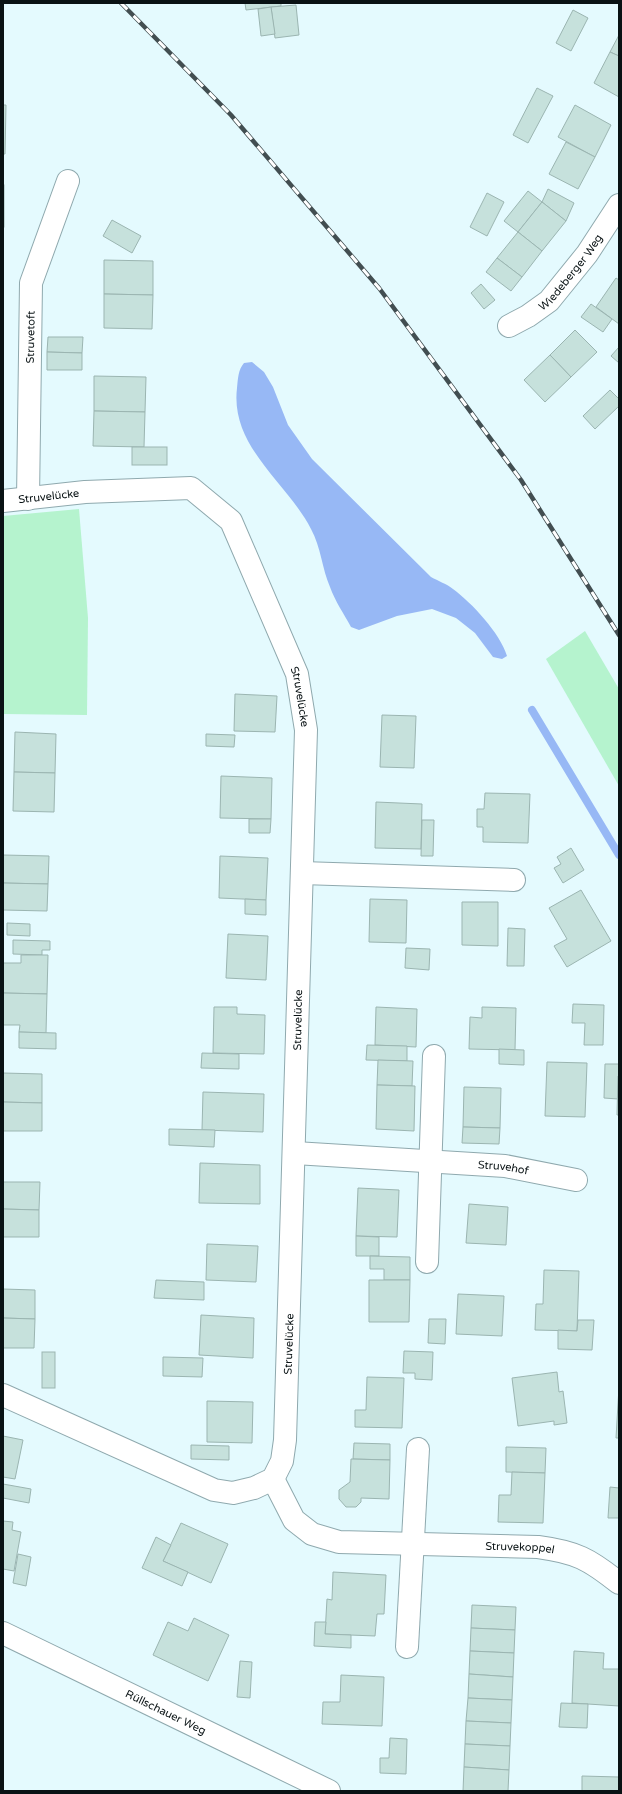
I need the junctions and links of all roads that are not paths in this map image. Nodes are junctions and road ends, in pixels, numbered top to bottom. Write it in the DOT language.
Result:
graph roads {
  1 [pos="68,181"];
  2 [pos="619,205"];
  3 [pos="509,326"];
  4 [pos="28,499"];
  5 [pos="3,501"];
  6 [pos="302,873"];
  7 [pos="514,880"];
  8 [pos="434,1056"];
  9 [pos="295,1154"];
  10 [pos="430,1161"];
  11 [pos="576,1180"];
  12 [pos="427,1262"];
  13 [pos="3,1395"];
  14 [pos="418,1449"];
  15 [pos="272,1479"];
  16 [pos="411,1544"];
  17 [pos="619,1584"];
  18 [pos="3,1633"];
  19 [pos="407,1647"];
  20 [pos="329,1791"];
  1 -- 4 [label="street, Struvetoft"];
  2 -- 3 [label="street, Wiedeberger Weg"];
  4 -- 5 [label="street, Struvelücke"];
  4 -- 6 [label="street, Struvelücke"];
  6 -- 7 [label="street"];
  6 -- 9 [label="street, Struvelücke"];
  8 -- 10 [label="street"];
  9 -- 10 [label="street, Struvehof"];
  9 -- 15 [label="street, Struvelücke"];
  10 -- 11 [label="street, Struvehof"];
  10 -- 12 [label="street"];
  13 -- 15 [label="street"];
  14 -- 16 [label="street"];
  15 -- 16 [label="street, Struvekoppel"];
  16 -- 17 [label="street, Struvekoppel"];
  16 -- 19 [label="street"];
  18 -- 20 [label="street, Rüllschauer Weg"];
}
